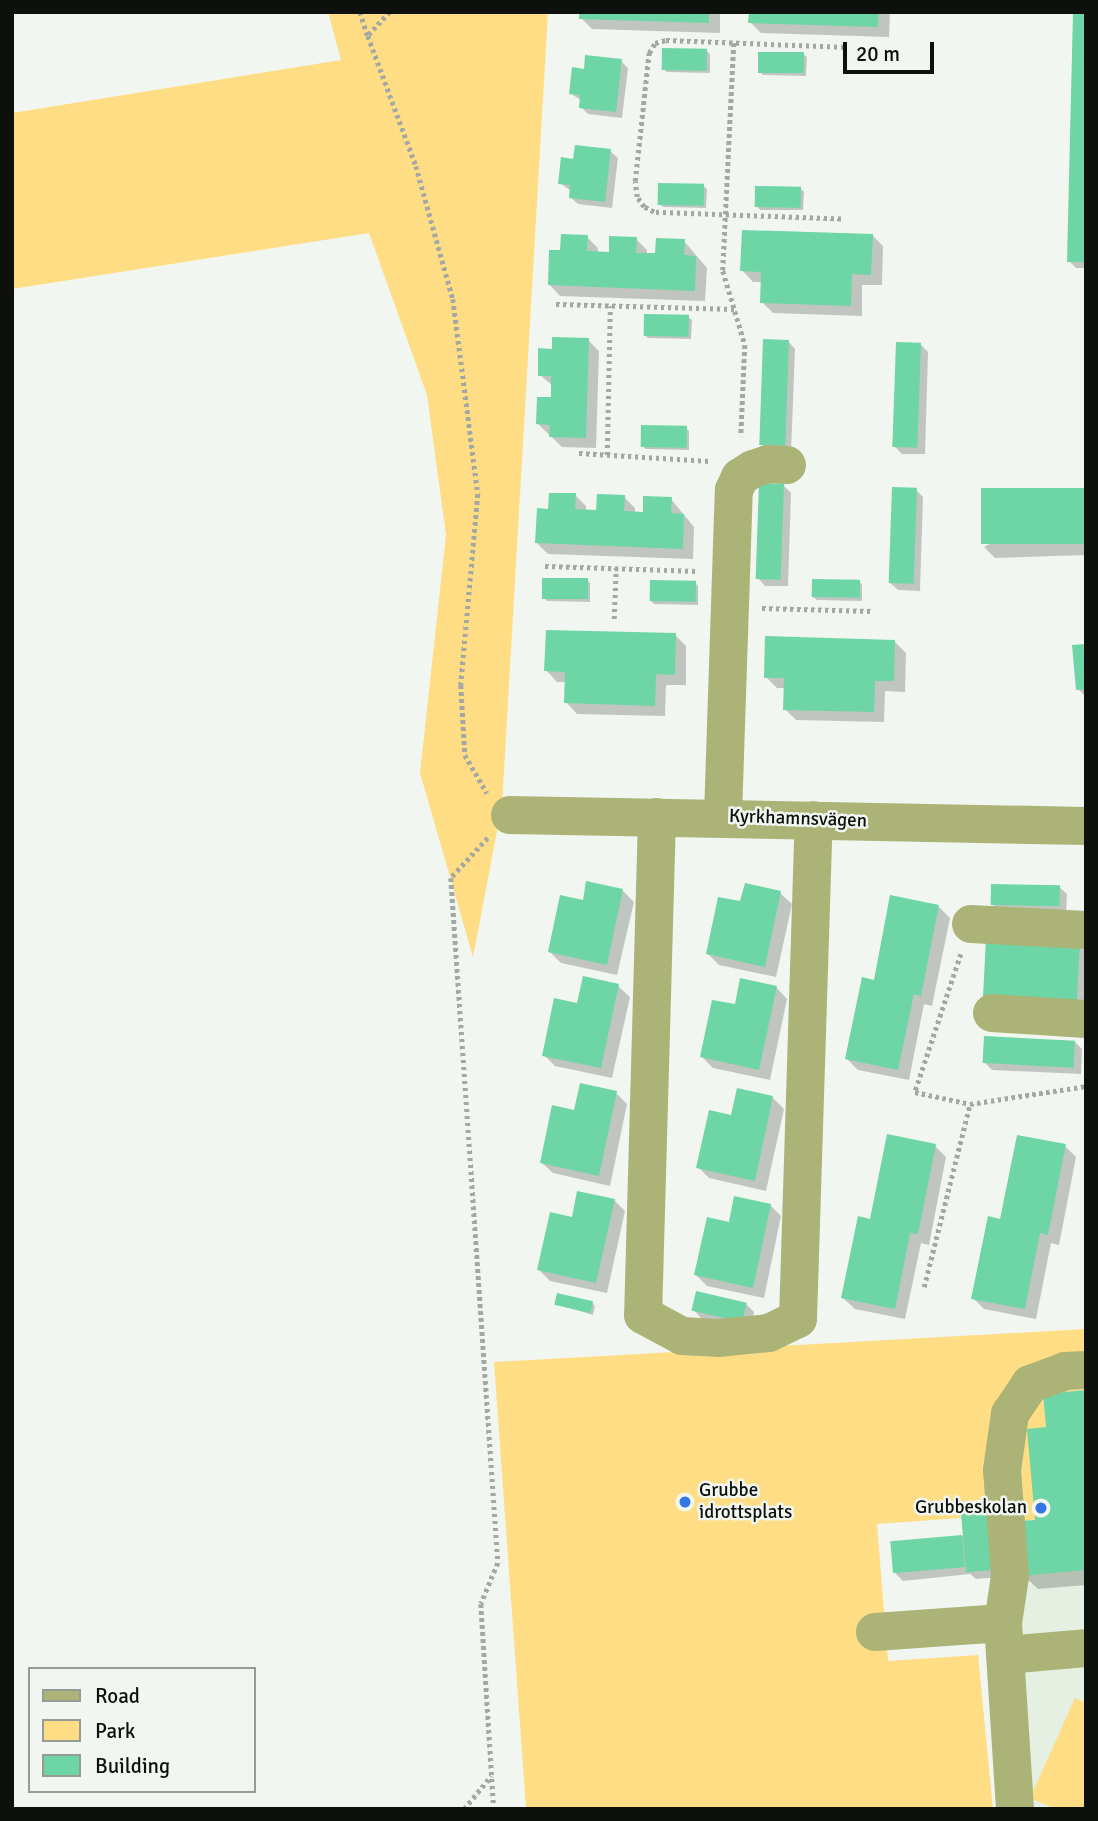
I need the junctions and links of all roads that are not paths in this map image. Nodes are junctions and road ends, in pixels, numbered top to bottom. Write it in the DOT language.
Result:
graph roads {
  1 [pos="787,465"];
  2 [pos="500,807"];
  3 [pos="723,816"];
  4 [pos="657,817"];
  5 [pos="814,820"];
  6 [pos="1086,826"];
  7 [pos="971,924"];
  8 [pos="1086,930"];
  9 [pos="992,1013"];
  10 [pos="1086,1018"];
  11 [pos="1086,1370"];
  12 [pos="875,1632"];
  13 [pos="1004,1639"];
  14 [pos="1086,1648"];
  15 [pos="1015,1809"];
  1 -- 3 [label="street"];
  2 -- 4 [label="street, Kyrkhamnsvägen"];
  3 -- 4 [label="street, Kyrkhamnsvägen"];
  3 -- 5 [label="street, Kyrkhamnsvägen"];
  4 -- 5 [label="street"];
  5 -- 6 [label="street, Kyrkhamnsvägen"];
  7 -- 8 [label="street"];
  9 -- 10 [label="street"];
  11 -- 13 [label="street"];
  12 -- 13 [label="street"];
  13 -- 14 [label="street"];
  13 -- 15 [label="street"];
}
